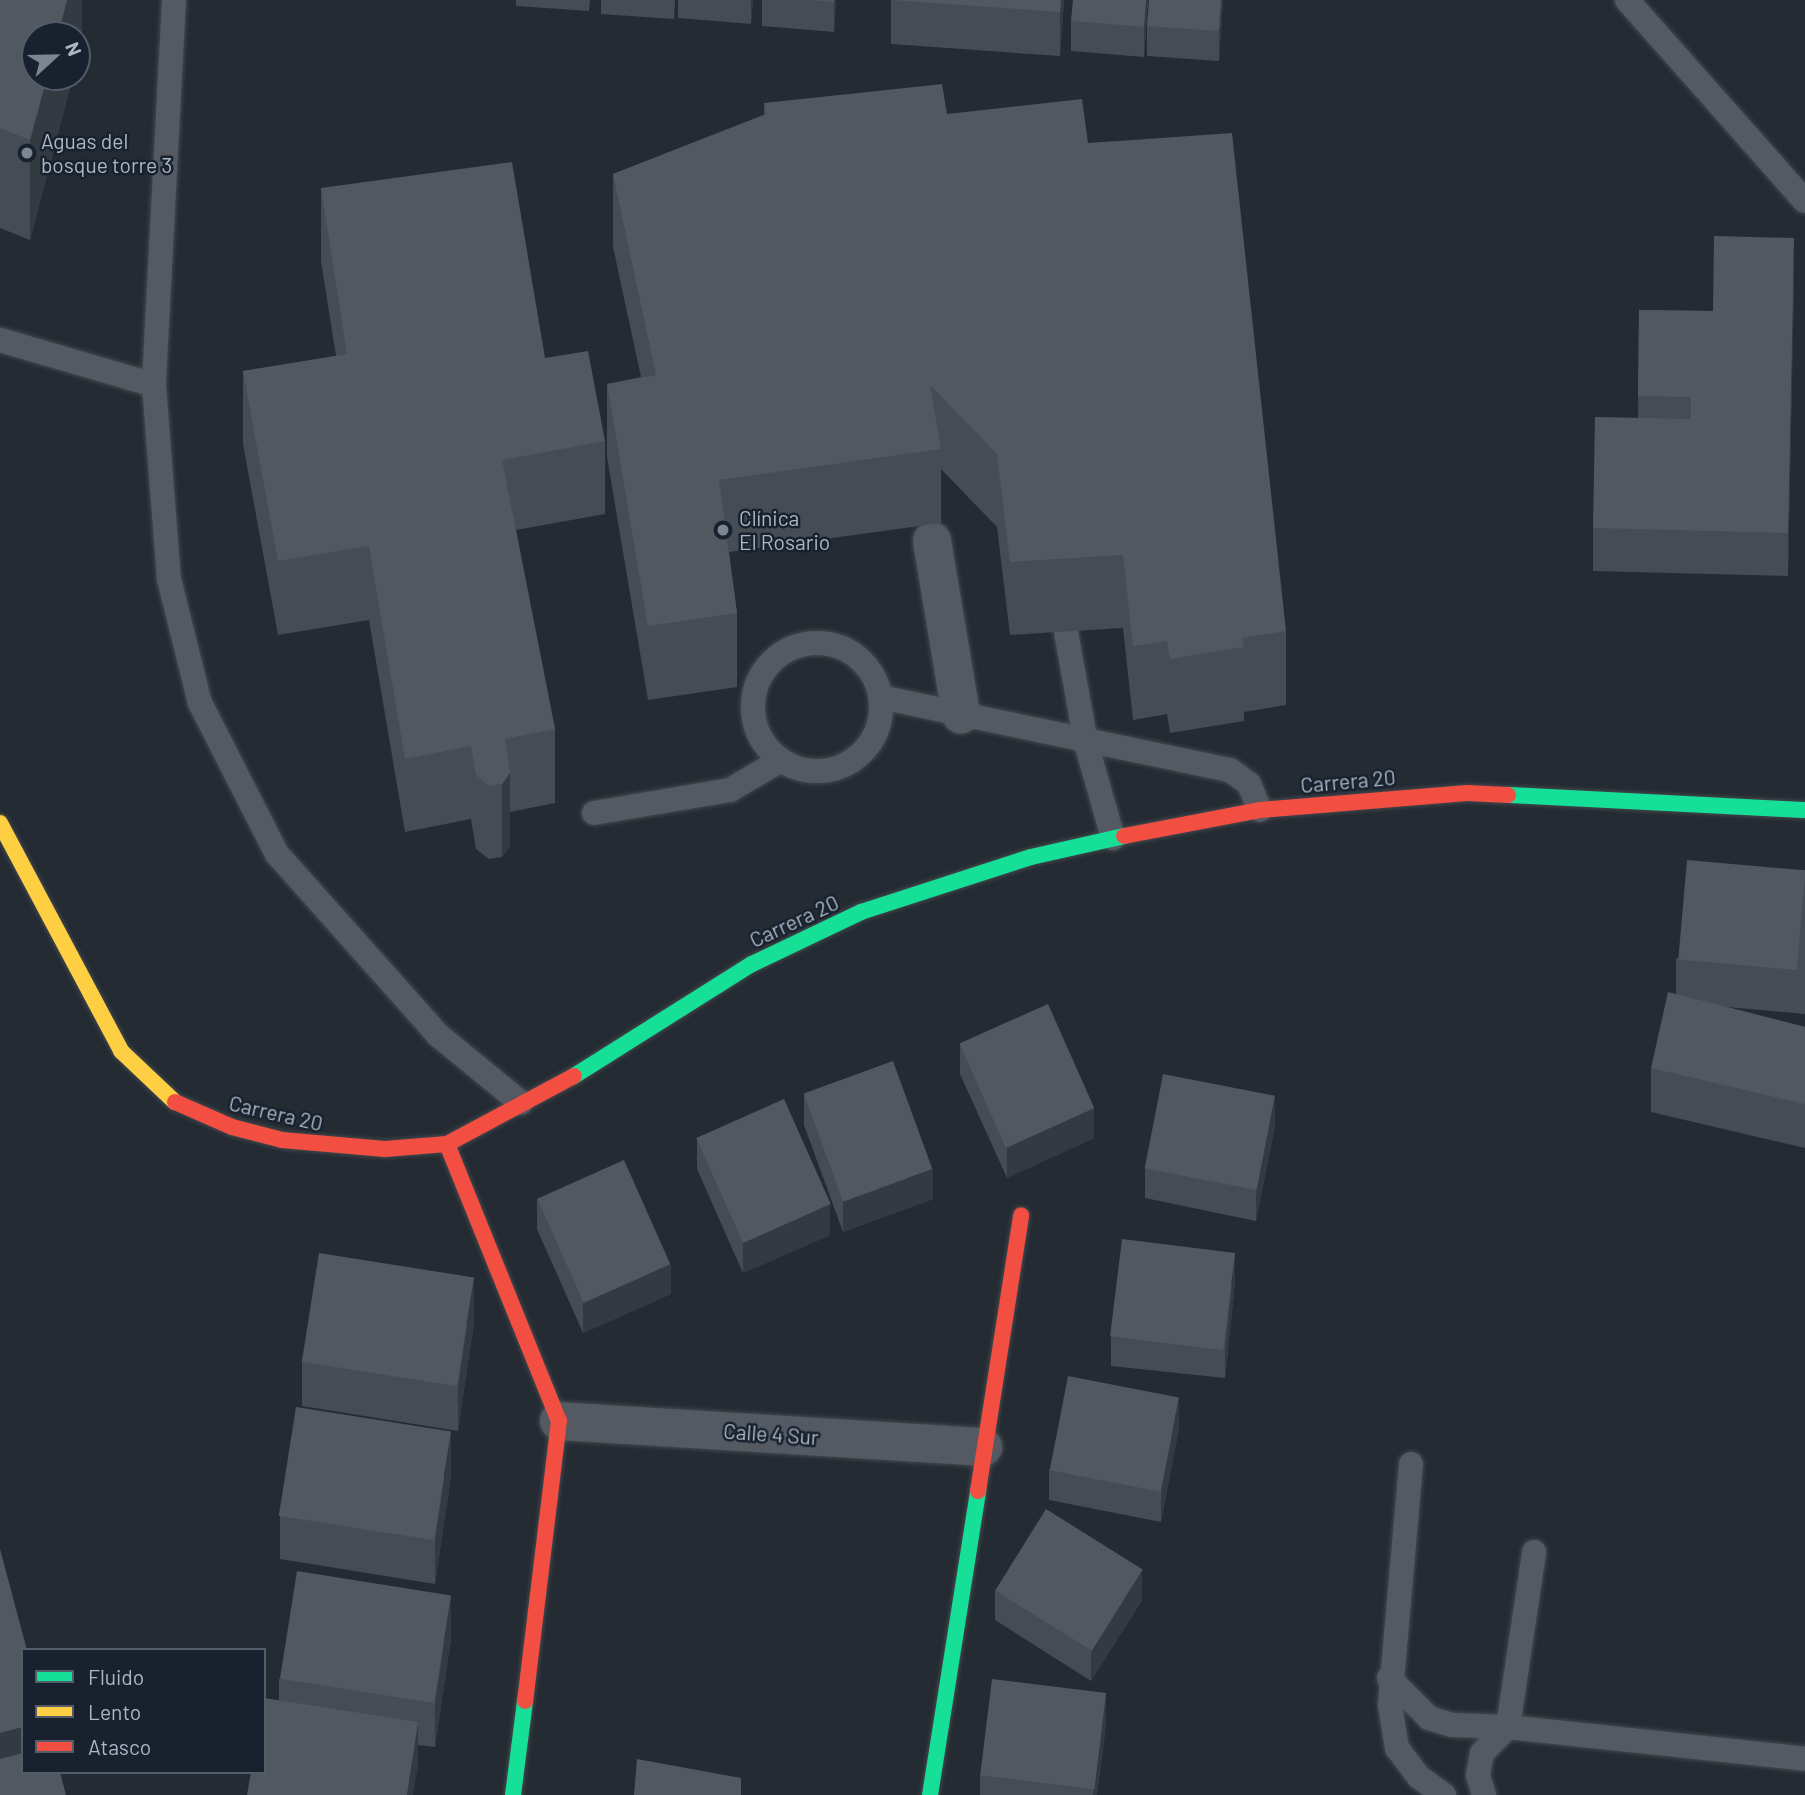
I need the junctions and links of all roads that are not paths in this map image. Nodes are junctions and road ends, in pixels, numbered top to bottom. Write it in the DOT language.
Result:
graph roads {
  1 [pos="174,0"];
  2 [pos="1627,0"];
  3 [pos="1805,201"];
  4 [pos="0,340"];
  5 [pos="154,385"];
  6 [pos="932,541"];
  7 [pos="1066,632"];
  8 [pos="880,697"];
  9 [pos="961,715"];
  10 [pos="1086,743"];
  11 [pos="781,760"];
  12 [pos="1260,810"];
  13 [pos="1805,810"];
  14 [pos="594,813"];
  15 [pos="0,823"];
  16 [pos="1113,838"];
  17 [pos="522,1103"];
  18 [pos="447,1144"];
  19 [pos="1021,1216"];
  20 [pos="559,1421"];
  21 [pos="984,1447"];
  22 [pos="1411,1464"];
  23 [pos="1534,1552"];
  24 [pos="1389,1678"];
  25 [pos="1508,1727"];
  26 [pos="1805,1759"];
  27 [pos="513,1795"];
  28 [pos="930,1795"];
  29 [pos="1444,1795"];
  30 [pos="1484,1795"];
  1 -- 5 [label="lane"];
  2 -- 3 [label="lane"];
  4 -- 5 [label="lane"];
  5 -- 17 [label="lane"];
  6 -- 9 [label="street"];
  7 -- 10 [label="lane"];
  8 -- 9 [label="lane"];
  8 -- 11 [label="lane"];
  8 -- 11 [label="lane"];
  9 -- 10 [label="lane"];
  10 -- 12 [label="lane"];
  10 -- 16 [label="lane"];
  11 -- 14 [label="lane"];
  12 -- 13 [label="street, Carrera 20"];
  12 -- 16 [label="street, Carrera 20"];
  15 -- 18 [label="street, Carrera 20"];
  16 -- 17 [label="street, Carrera 20"];
  17 -- 18 [label="street, Carrera 20"];
  18 -- 20 [label="street"];
  19 -- 21 [label="street"];
  20 -- 21 [label="street, Calle 4 Sur"];
  20 -- 27 [label="street"];
  21 -- 28 [label="street"];
  22 -- 24 [label="lane"];
  23 -- 25 [label="lane"];
  24 -- 25 [label="lane"];
  24 -- 29 [label="lane"];
  25 -- 26 [label="lane"];
  25 -- 30 [label="lane"];
}
